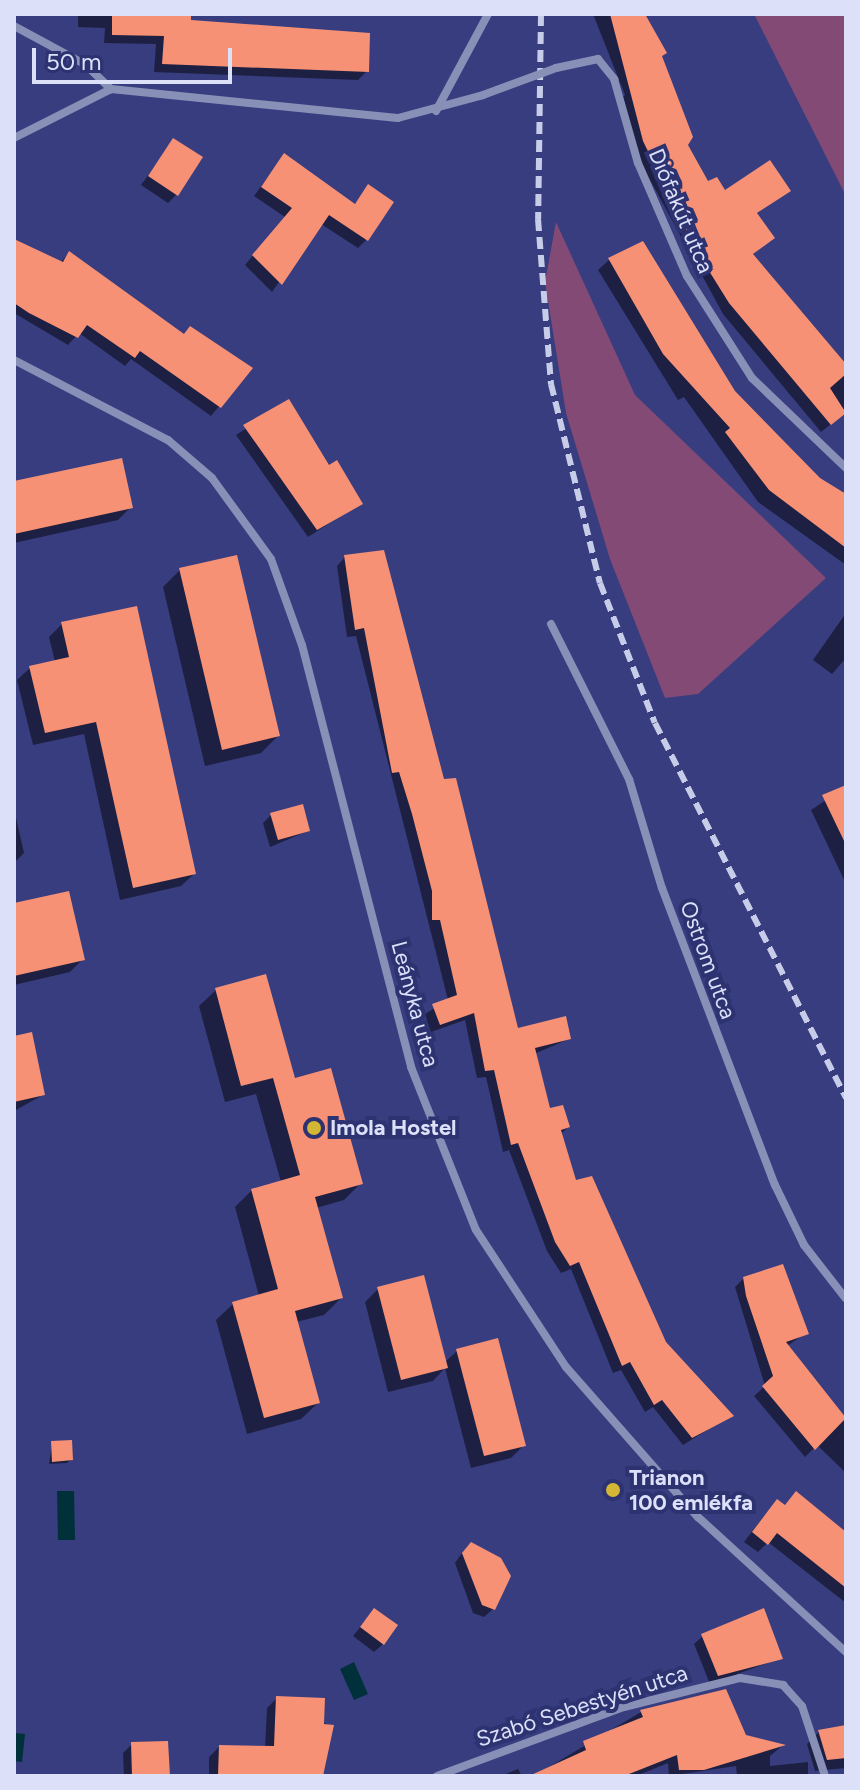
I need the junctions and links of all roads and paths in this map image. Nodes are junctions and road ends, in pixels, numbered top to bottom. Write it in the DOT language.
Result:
graph roads {
  1 [pos="488,14"];
  2 [pos="14,26"];
  3 [pos="111,89"];
  4 [pos="435,112"];
  5 [pos="14,138"];
  6 [pos="14,360"];
  7 [pos="846,468"];
  8 [pos="551,624"];
  9 [pos="846,1299"];
  10 [pos="846,1652"];
  11 [pos="437,1776"];
  12 [pos="825,1776"];
  1 -- 4 [label="street"];
  2 -- 3 [label="street"];
  3 -- 4 [label="street"];
  3 -- 5 [label="street"];
  4 -- 7 [label="street, Diófakút utca, bridge"];
  6 -- 10 [label="street, Leányka utca"];
  8 -- 9 [label="street, Ostrom utca"];
  11 -- 12 [label="street, Szabó Sebestyén utca"];
}
